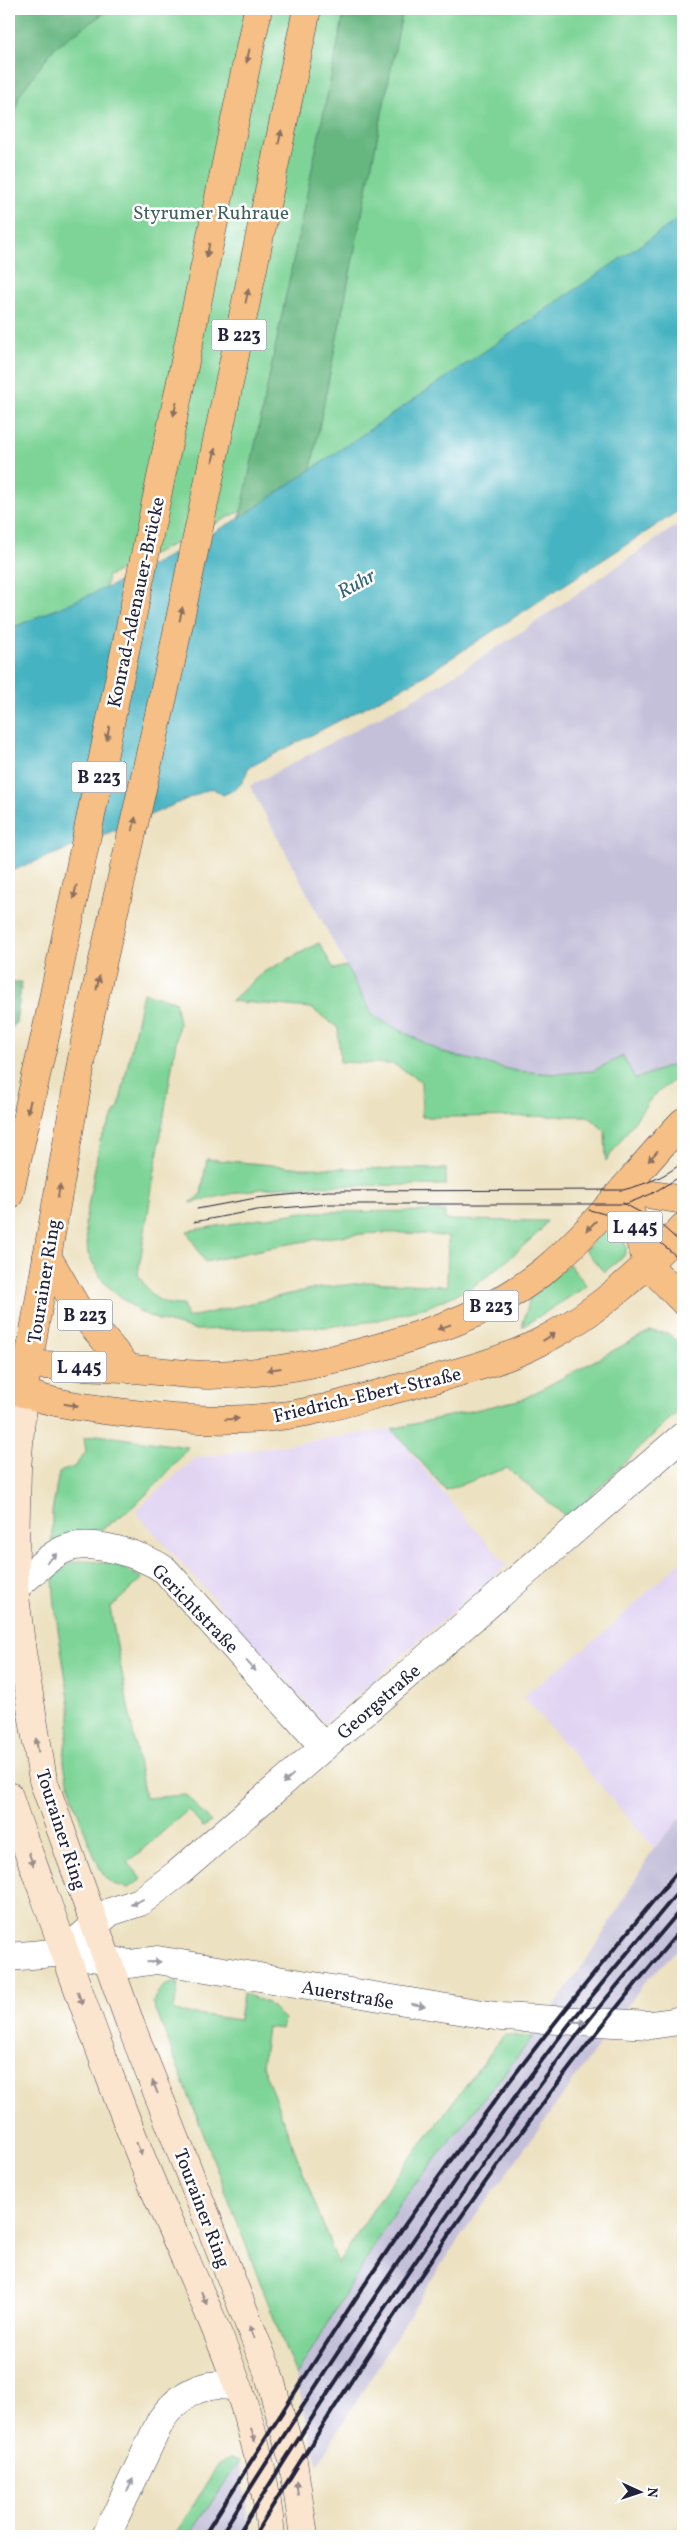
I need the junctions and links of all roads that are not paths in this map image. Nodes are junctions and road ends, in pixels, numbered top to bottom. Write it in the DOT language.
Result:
graph roads {
  1 [pos="258,9"];
  2 [pos="307,9"];
  3 [pos="683,1122"];
  4 [pos="623,1190"];
  5 [pos="9,1195"];
  6 [pos="683,1200"];
  7 [pos="683,1227"];
  8 [pos="47,1256"];
  9 [pos="648,1265"];
  10 [pos="683,1300"];
  11 [pos="19,1366"];
  12 [pos="129,1369"];
  13 [pos="16,1389"];
  14 [pos="683,1436"];
  15 [pos="14,1588"];
  16 [pos="324,1747"];
  17 [pos="9,1796"];
  18 [pos="94,1924"];
  19 [pos="64,1952"];
  20 [pos="106,1958"];
  21 [pos="10,1961"];
  22 [pos="682,2024"];
  23 [pos="239,2388"];
  24 [pos="106,2536"];
  25 [pos="270,2536"];
  26 [pos="304,2536"];
  1 -- 5 [label="main road, Konrad-Adenauer-Brücke / B 223, one-way"];
  8 -- 2 [label="main road, Tourainer Ring / B 223, one-way"];
  3 -- 4 [label="main road, B 223, one-way"];
  4 -- 6 [label="main road, L 445"];
  4 -- 9 [label="main road, L 445"];
  4 -- 12 [label="main road, B 223, one-way"];
  7 -- 9 [label="main road, Friedrich-Ebert-Straße / B 223"];
  8 -- 11 [label="main road, Tourainer Ring / B 223"];
  8 -- 12 [label="main road, B 223"];
  9 -- 10 [label="main road, L 445"];
  13 -- 9 [label="main road, Friedrich-Ebert-Straße / B 223, one-way"];
  11 -- 12 [label="main road, L 445"];
  11 -- 13 [label="main road, Tourainer Ring"];
  13 -- 15 [label="main road, Tourainer Ring"];
  14 -- 16 [label="street, Georgstraße"];
  15 -- 16 [label="street, Gerichtstraße, one-way"];
  18 -- 15 [label="main road, Tourainer Ring, one-way"];
  16 -- 18 [label="street, Georgstraße, one-way"];
  17 -- 19 [label="main road, Tourainer Ring, one-way"];
  18 -- 19 [label="street, Georgstraße"];
  18 -- 20 [label="main road, Tourainer Ring"];
  19 -- 20 [label="street, Auerstraße"];
  19 -- 21 [label="street, Auerstraße"];
  19 -- 23 [label="main road, Tourainer Ring, one-way"];
  20 -- 22 [label="street, Auerstraße, one-way"];
  26 -- 20 [label="main road, Tourainer Ring, one-way"];
  24 -- 23 [label="street, one-way"];
  23 -- 25 [label="main road, Tourainer Ring, one-way"];
}
